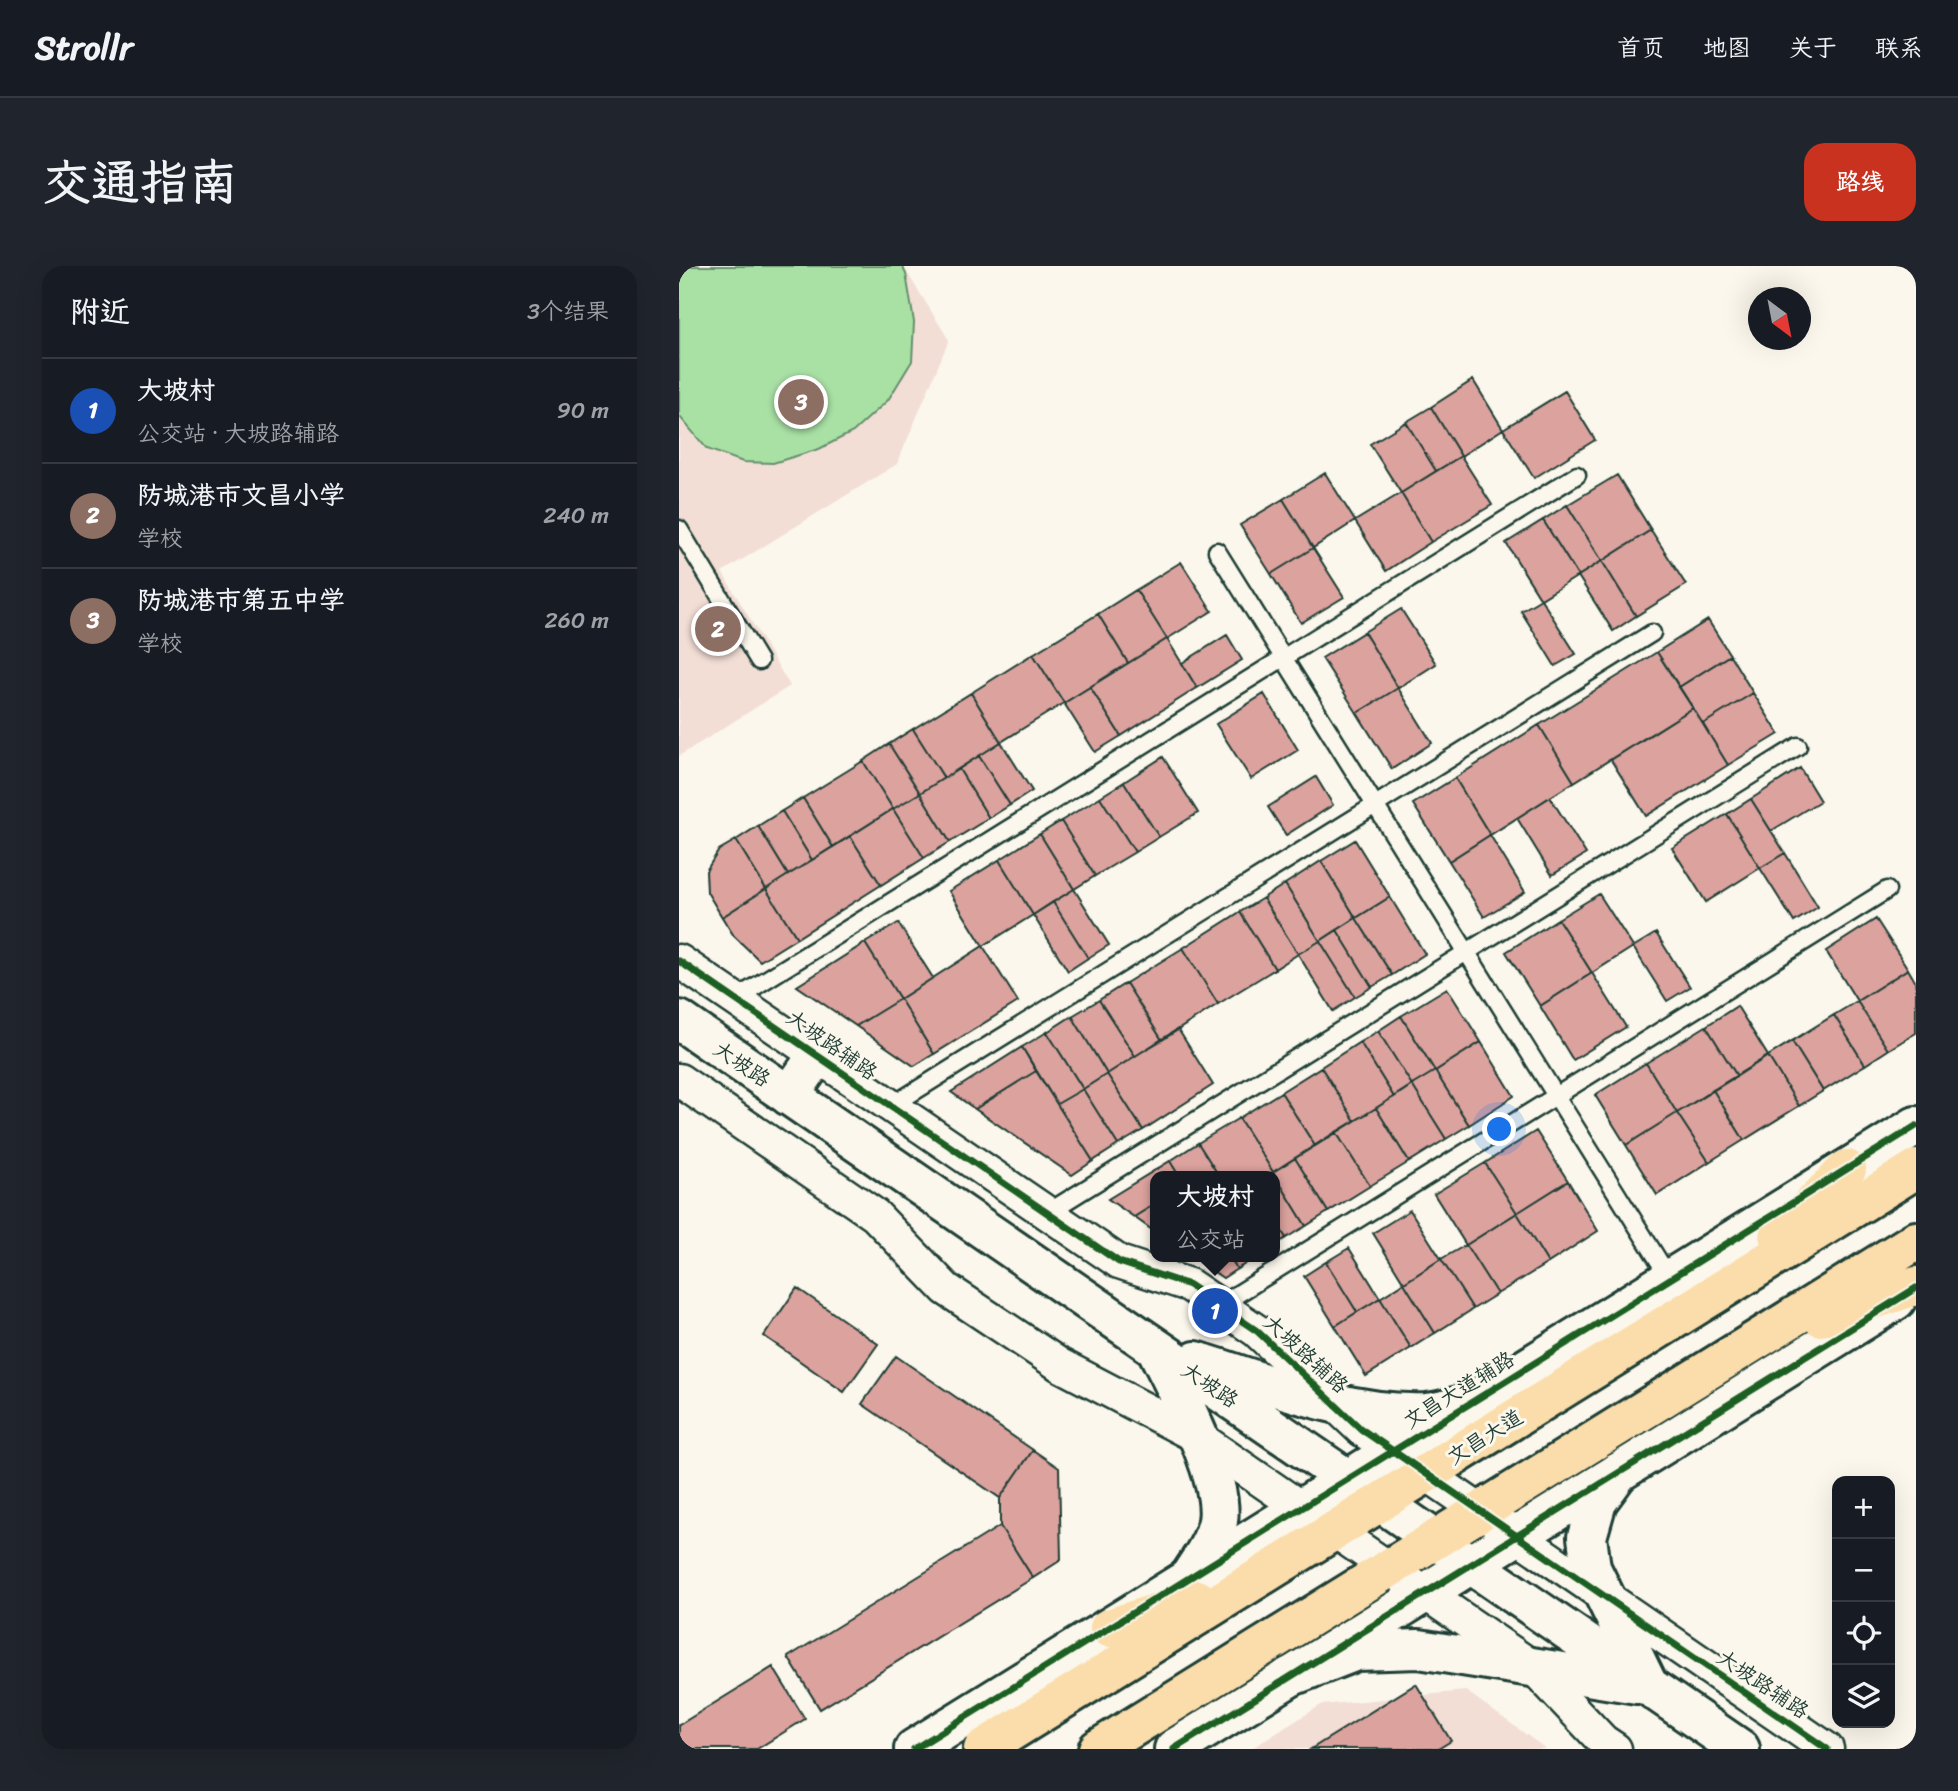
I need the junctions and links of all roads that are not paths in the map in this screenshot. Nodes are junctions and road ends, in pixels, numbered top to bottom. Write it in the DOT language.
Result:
graph roads {
  1 [pos="1577,475"];
  2 [pos="679,529"];
  3 [pos="1217,551"];
  4 [pos="1652,633"];
  5 [pos="1283,658"];
  6 [pos="759,661"];
  7 [pos="1798,746"];
  8 [pos="1375,805"];
  9 [pos="1887,890"];
  10 [pos="1466,952"];
  11 [pos="679,961"];
  12 [pos="735,999"];
  13 [pos="679,1020"];
  14 [pos="817,1056"];
  15 [pos="679,1080"];
  16 [pos="789,1096"];
  17 [pos="1556,1096"];
  18 [pos="891,1106"];
  19 [pos="1916,1126"];
  20 [pos="1847,1169"];
  21 [pos="1916,1169"];
  22 [pos="1047,1213"];
  23 [pos="1916,1241"];
  24 [pos="1670,1279"];
  25 [pos="1730,1285"];
  26 [pos="1916,1287"];
  27 [pos="1220,1306"];
  28 [pos="1766,1334"];
  29 [pos="1157,1348"];
  30 [pos="1473,1402"];
  31 [pos="1336,1405"];
  32 [pos="1198,1437"];
  33 [pos="1393,1451"];
  34 [pos="1619,1472"];
  35 [pos="1426,1474"];
  36 [pos="1348,1480"];
  37 [pos="1381,1502"];
  38 [pos="1302,1508"];
  39 [pos="1481,1511"];
  40 [pos="1335,1531"];
  41 [pos="1517,1536"];
  42 [pos="1436,1539"];
  43 [pos="1471,1564"];
  44 [pos="1390,1568"];
  45 [pos="1188,1579"];
  46 [pos="1256,1580"];
  47 [pos="1426,1593"];
  48 [pos="1605,1596"];
  49 [pos="1109,1628"];
  50 [pos="1534,1668"];
  51 [pos="1289,1677"];
  52 [pos="1649,1686"];
  53 [pos="914,1749"];
  54 [pos="983,1749"];
  55 [pos="1098,1749"];
  56 [pos="1174,1749"];
  57 [pos="1615,1749"];
  58 [pos="1740,1749"];
  59 [pos="1827,1749"];
  1 -- 5 [label="lane"];
  2 -- 6 [label="lane"];
  3 -- 5 [label="lane"];
  4 -- 8 [label="lane"];
  5 -- 8 [label="lane"];
  5 -- 12 [label="lane"];
  7 -- 10 [label="lane"];
  8 -- 10 [label="lane"];
  8 -- 18 [label="lane"];
  9 -- 17 [label="lane"];
  10 -- 17 [label="lane"];
  10 -- 22 [label="lane"];
  11 -- 12 [label="street, 大坡路辅路"];
  12 -- 14 [label="street, 大坡路辅路"];
  13 -- 16 [label="main road, 大坡路"];
  14 -- 16 [label="main road"];
  14 -- 18 [label="street, 大坡路辅路"];
  15 -- 32 [label="street"];
  16 -- 29 [label="main road, 大坡路"];
  17 -- 24 [label="lane"];
  17 -- 27 [label="lane"];
  18 -- 22 [label="street, 大坡路辅路"];
  19 -- 20 [label="main road, 文昌大道辅路"];
  20 -- 24 [label="main road, 文昌大道辅路"];
  20 -- 25 [label="main road"];
  21 -- 25 [label="main road, 文昌大道"];
  22 -- 27 [label="street, 大坡路辅路"];
  23 -- 28 [label="main road"];
  24 -- 30 [label="main road, 文昌大道辅路"];
  25 -- 35 [label="main road, 文昌大道"];
  26 -- 28 [label="main road"];
  26 -- 34 [label="main road"];
  27 -- 31 [label="street, 大坡路辅路"];
  28 -- 39 [label="main road"];
  29 -- 31 [label="main road"];
  29 -- 32 [label="main road"];
  29 -- 36 [label="main road, 大坡路"];
  30 -- 31 [label="main road"];
  30 -- 33 [label="main road, 文昌大道辅路"];
  31 -- 33 [label="street, 大坡路辅路"];
  32 -- 38 [label="street"];
  32 -- 45 [label="main road"];
  33 -- 35 [label="street, 大坡路辅路"];
  33 -- 36 [label="main road, 文昌大道辅路"];
  34 -- 41 [label="main road"];
  34 -- 48 [label="main road"];
  35 -- 37 [label="main road, 文昌大道"];
  35 -- 39 [label="street, 大坡路辅路"];
  36 -- 37 [label="main road, 大坡路"];
  36 -- 38 [label="main road, 文昌大道辅路"];
  37 -- 40 [label="main road, 文昌大道"];
  37 -- 42 [label="main road, 大坡路"];
  38 -- 40 [label="street"];
  38 -- 45 [label="main road, 文昌大道辅路"];
  39 -- 41 [label="street, 大坡路辅路"];
  39 -- 42 [label="main road"];
  40 -- 44 [label="street"];
  40 -- 46 [label="main road, 文昌大道"];
  41 -- 43 [label="main road"];
  41 -- 48 [label="street, 大坡路辅路"];
  42 -- 43 [label="main road, 大坡路"];
  42 -- 44 [label="main road"];
  43 -- 47 [label="main road"];
  43 -- 52 [label="main road, 大坡路"];
  44 -- 47 [label="street"];
  44 -- 55 [label="main road"];
  45 -- 49 [label="main road, 文昌大道辅路"];
  46 -- 49 [label="main road"];
  46 -- 54 [label="main road, 文昌大道"];
  47 -- 50 [label="street"];
  47 -- 51 [label="main road"];
  48 -- 52 [label="main road"];
  48 -- 59 [label="street, 大坡路辅路"];
  49 -- 53 [label="main road, 文昌大道辅路"];
  50 -- 51 [label="main road"];
  50 -- 52 [label="main road"];
  50 -- 57 [label="street"];
  51 -- 56 [label="main road"];
  52 -- 58 [label="main road, 大坡路"];
}
